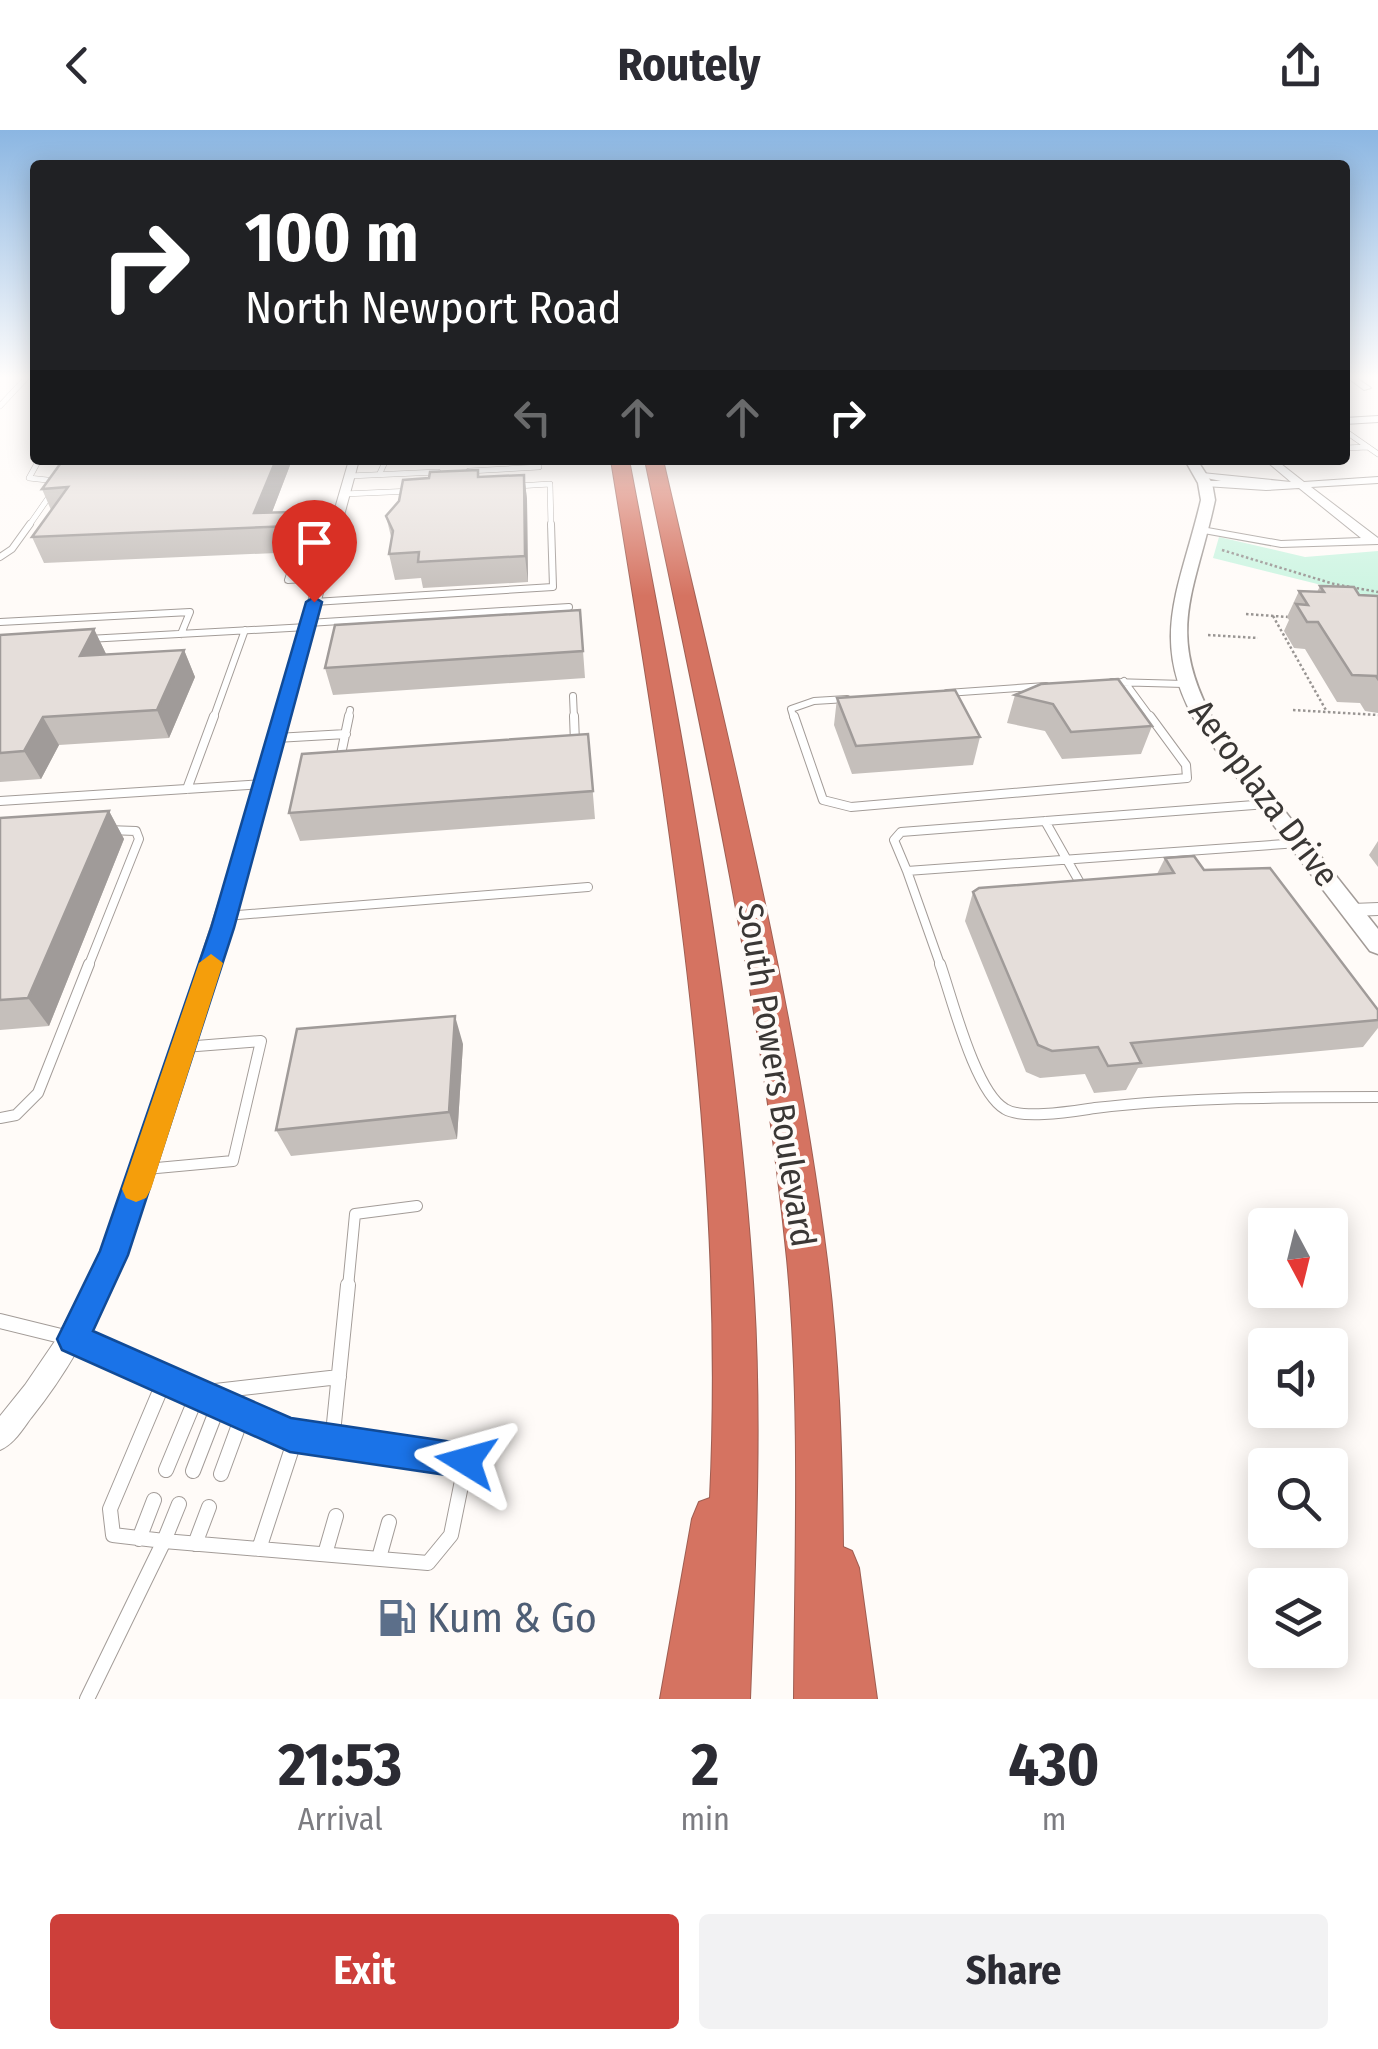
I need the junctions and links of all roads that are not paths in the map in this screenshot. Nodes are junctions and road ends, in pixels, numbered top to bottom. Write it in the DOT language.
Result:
graph roads {
  1 [pos="37,465"];
  2 [pos="352,465"];
  3 [pos="384,465"];
  4 [pos="539,465"];
  5 [pos="621,465"];
  6 [pos="655,465"];
  7 [pos="1275,465"];
  8 [pos="459,471"];
  9 [pos="439,472"];
  10 [pos="1199,473"];
  11 [pos="379,475"];
  12 [pos="349,476"];
  13 [pos="1378,480"];
  14 [pos="1297,485"];
  15 [pos="512,486"];
  16 [pos="415,490"];
  17 [pos="344,494"];
  18 [pos="1202,530"];
  19 [pos="1375,541"];
  20 [pos="0,557"];
  21 [pos="294,562"];
  22 [pos="321,578"];
  23 [pos="314,602"];
  24 [pos="568,607"];
  25 [pos="0,622"];
  26 [pos="308,625"];
  27 [pos="245,630"];
  28 [pos="181,634"];
  29 [pos="72,640"];
  30 [pos="1124,681"];
  31 [pos="1105,682"];
  32 [pos="1184,684"];
  33 [pos="1066,685"];
  34 [pos="930,694"];
  35 [pos="572,696"];
  36 [pos="853,699"];
  37 [pos="350,710"];
  38 [pos="346,734"];
  39 [pos="276,738"];
  40 [pos="575,743"];
  41 [pos="340,759"];
  42 [pos="263,784"];
  43 [pos="187,789"];
  44 [pos="0,801"];
  45 [pos="1270,803"];
  46 [pos="1044,820"];
  47 [pos="90,831"];
  48 [pos="1300,842"];
  49 [pos="1066,860"];
  50 [pos="908,871"];
  51 [pos="588,887"];
  52 [pos="1090,901"];
  53 [pos="1378,909"];
  54 [pos="1352,910"];
  55 [pos="226,916"];
  56 [pos="1378,945"];
  57 [pos="184,1046"];
  58 [pos="1378,1097"];
  59 [pos="0,1118"];
  60 [pos="143,1170"];
  61 [pos="417,1206"];
  62 [pos="0,1321"];
  63 [pos="73,1339"];
  64 [pos="734,1347"];
  65 [pos="339,1377"];
  66 [pos="165,1378"];
  67 [pos="816,1386"];
  68 [pos="198,1393"];
  69 [pos="219,1404"];
  70 [pos="243,1414"];
  71 [pos="296,1436"];
  72 [pos="0,1437"];
  73 [pos="332,1443"];
  74 [pos="166,1470"];
  75 [pos="193,1471"];
  76 [pos="221,1474"];
  77 [pos="154,1500"];
  78 [pos="179,1504"];
  79 [pos="209,1507"];
  80 [pos="336,1516"];
  81 [pos="389,1522"];
  82 [pos="139,1539"];
  83 [pos="164,1542"];
  84 [pos="195,1544"];
  85 [pos="260,1548"];
  86 [pos="325,1554"];
  87 [pos="379,1558"];
  88 [pos="87,1699"];
  89 [pos="686,1699"];
  90 [pos="724,1699"];
  91 [pos="820,1699"];
  92 [pos="851,1699"];
  1 -- 20 [label="lane"];
  2 -- 12 [label="street"];
  3 -- 11 [label="lane"];
  4 -- 8 [label="lane"];
  5 -- 64 [label="highway, South Powers Boulevard"];
  6 -- 67 [label="highway, South Powers Boulevard"];
  7 -- 14 [label="street"];
  9 -- 11 [label="lane"];
  10 -- 14 [label="street"];
  10 -- 18 [label="street, Aeroplaza Drive"];
  11 -- 12 [label="lane"];
  12 -- 17 [label="street"];
  13 -- 14 [label="street"];
  14 -- 19 [label="street"];
  15 -- 23 [label="lane"];
  16 -- 17 [label="lane"];
  17 -- 22 [label="street"];
  18 -- 19 [label="street"];
  18 -- 32 [label="street, Aeroplaza Drive"];
  21 -- 22 [label="lane"];
  22 -- 23 [label="street"];
  23 -- 26 [label="street"];
  24 -- 26 [label="lane"];
  25 -- 28 [label="lane"];
  26 -- 27 [label="lane"];
  26 -- 39 [label="street"];
  27 -- 28 [label="lane"];
  27 -- 43 [label="lane"];
  28 -- 29 [label="lane"];
  30 -- 31 [label="lane"];
  30 -- 32 [label="lane"];
  30 -- 36 [label="lane"];
  32 -- 45 [label="street, Aeroplaza Drive"];
  33 -- 34 [label="lane"];
  35 -- 40 [label="lane"];
  37 -- 38 [label="lane"];
  38 -- 39 [label="lane"];
  38 -- 41 [label="lane"];
  39 -- 42 [label="street"];
  42 -- 43 [label="lane"];
  42 -- 55 [label="street"];
  43 -- 44 [label="lane"];
  45 -- 46 [label="lane"];
  45 -- 48 [label="street, Aeroplaza Drive"];
  46 -- 49 [label="lane"];
  46 -- 50 [label="lane"];
  47 -- 59 [label="lane"];
  48 -- 49 [label="lane"];
  48 -- 54 [label="street, Aeroplaza Drive"];
  49 -- 50 [label="lane"];
  49 -- 52 [label="lane"];
  50 -- 58 [label="lane"];
  51 -- 55 [label="lane"];
  53 -- 54 [label="street"];
  54 -- 56 [label="street, Aeroplaza Drive"];
  55 -- 57 [label="street"];
  57 -- 60 [label="street"];
  57 -- 60 [label="lane"];
  60 -- 63 [label="street"];
  61 -- 65 [label="lane"];
  62 -- 63 [label="lane"];
  63 -- 66 [label="lane"];
  63 -- 72 [label="street"];
  64 -- 89 [label="highway"];
  64 -- 90 [label="highway, South Powers Boulevard"];
  65 -- 68 [label="lane"];
  65 -- 73 [label="lane"];
  66 -- 68 [label="lane"];
  66 -- 82 [label="lane"];
  67 -- 91 [label="highway, South Powers Boulevard"];
  67 -- 92 [label="highway"];
  68 -- 69 [label="lane"];
  68 -- 74 [label="lane"];
  69 -- 70 [label="lane"];
  69 -- 75 [label="lane"];
  70 -- 71 [label="lane"];
  70 -- 76 [label="lane"];
  71 -- 73 [label="lane"];
  71 -- 85 [label="lane"];
  73 -- 87 [label="lane"];
  77 -- 82 [label="lane"];
  78 -- 83 [label="lane"];
  79 -- 84 [label="lane"];
  80 -- 86 [label="lane"];
  81 -- 87 [label="lane"];
  82 -- 83 [label="lane"];
  83 -- 84 [label="lane"];
  83 -- 88 [label="lane"];
  84 -- 85 [label="lane"];
  85 -- 86 [label="lane"];
  86 -- 87 [label="lane"];
}
